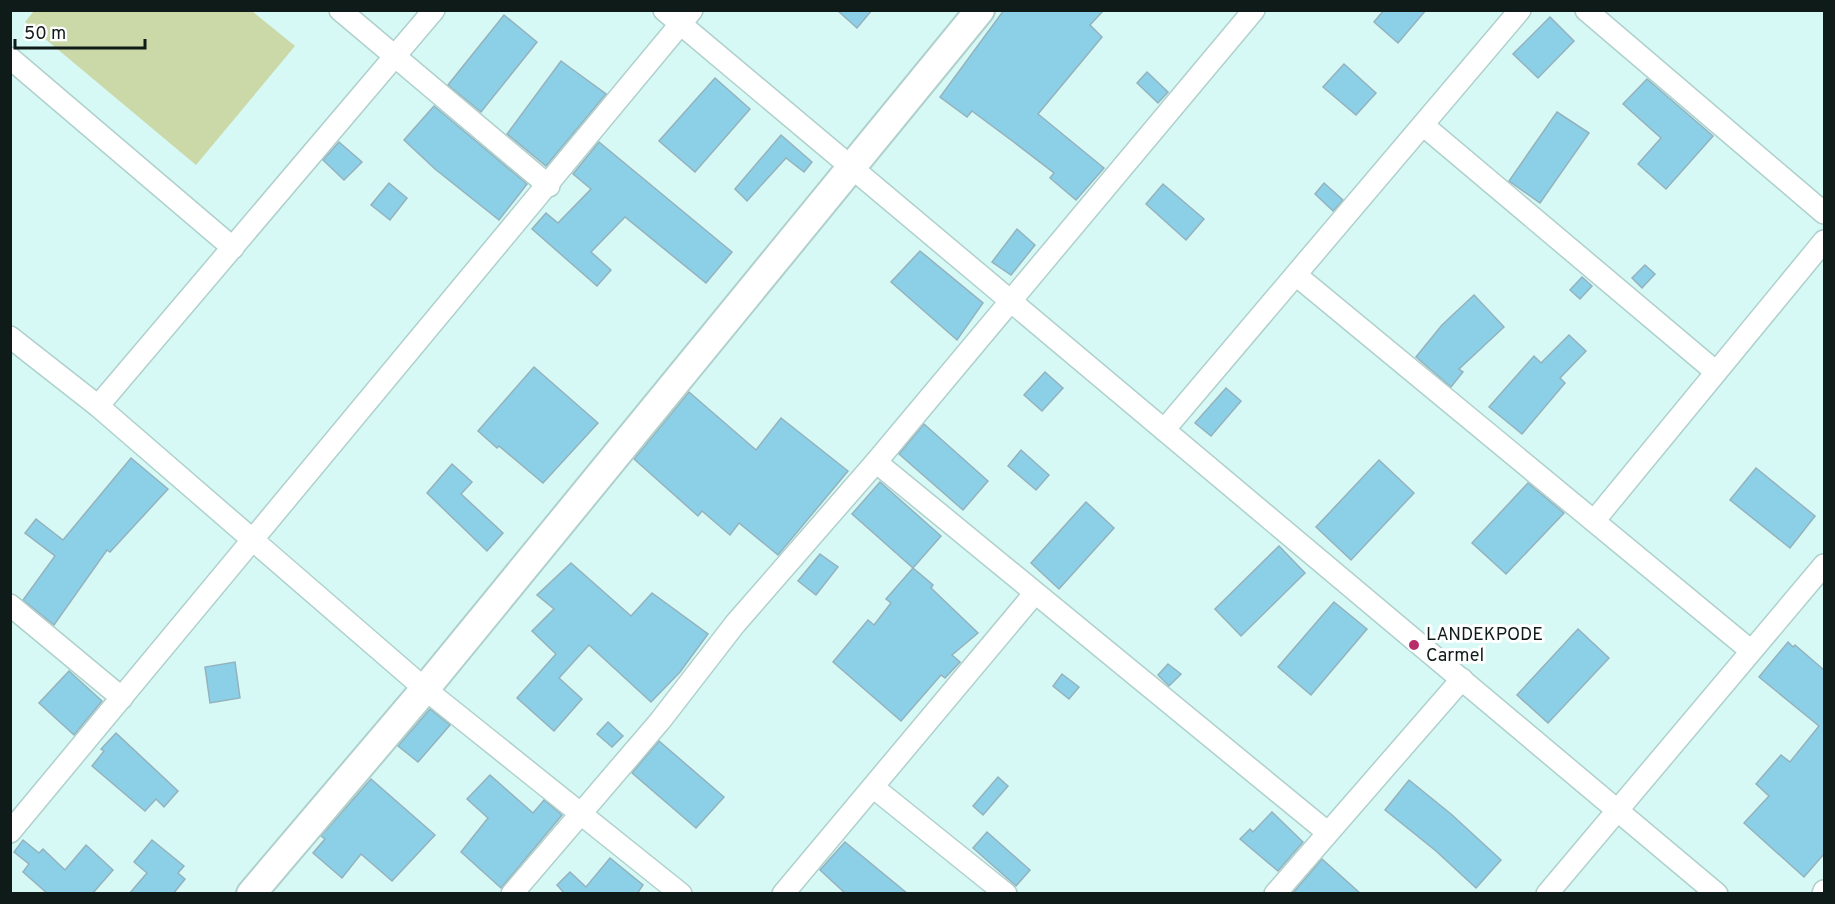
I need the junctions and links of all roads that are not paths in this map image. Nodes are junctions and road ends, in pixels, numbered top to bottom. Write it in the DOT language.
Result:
graph roads {
  1 [pos="340,10"];
  2 [pos="434,10"];
  3 [pos="664,10"];
  4 [pos="980,10"];
  5 [pos="1254,10"];
  6 [pos="1520,10"];
  7 [pos="1587,10"];
  8 [pos="686,18"];
  9 [pos="395,57"];
  10 [pos="10,58"];
  11 [pos="1423,124"];
  12 [pos="851,167"];
  13 [pos="549,186"];
  14 [pos="1824,213"];
  15 [pos="1824,241"];
  16 [pos="232,248"];
  17 [pos="1296,275"];
  18 [pos="1011,302"];
  19 [pos="10,337"];
  20 [pos="1716,372"];
  21 [pos="98,406"];
  22 [pos="1164,430"];
  23 [pos="876,462"];
  24 [pos="1594,521"];
  25 [pos="253,540"];
  26 [pos="1824,565"];
  27 [pos="1035,592"];
  28 [pos="10,605"];
  29 [pos="1750,650"];
  30 [pos="1462,679"];
  31 [pos="425,689"];
  32 [pos="122,699"];
  33 [pos="873,787"];
  34 [pos="1617,810"];
  35 [pos="581,814"];
  36 [pos="10,832"];
  37 [pos="1327,832"];
  38 [pos="251,894"];
  39 [pos="512,894"];
  40 [pos="681,894"];
  41 [pos="783,894"];
  42 [pos="1006,894"];
  43 [pos="1275,894"];
  44 [pos="1547,894"];
  45 [pos="1717,894"];
  1 -- 9 [label="street"];
  2 -- 9 [label="street"];
  3 -- 8 [label="street"];
  4 -- 12 [label="street"];
  5 -- 18 [label="street"];
  6 -- 11 [label="street"];
  7 -- 14 [label="street"];
  8 -- 12 [label="street"];
  8 -- 13 [label="street"];
  9 -- 13 [label="street"];
  9 -- 16 [label="street"];
  10 -- 16 [label="street"];
  11 -- 17 [label="street"];
  11 -- 20 [label="street"];
  12 -- 18 [label="street"];
  12 -- 31 [label="street"];
  13 -- 25 [label="street"];
  15 -- 20 [label="street"];
  16 -- 21 [label="street"];
  17 -- 22 [label="street"];
  17 -- 24 [label="street"];
  18 -- 22 [label="street"];
  18 -- 23 [label="street"];
  19 -- 21 [label="street"];
  20 -- 24 [label="street"];
  21 -- 25 [label="street"];
  22 -- 30 [label="street"];
  23 -- 27 [label="street"];
  23 -- 35 [label="street"];
  24 -- 29 [label="street"];
  25 -- 31 [label="street"];
  25 -- 32 [label="street"];
  26 -- 29 [label="street"];
  27 -- 33 [label="street"];
  27 -- 37 [label="street"];
  28 -- 32 [label="street"];
  29 -- 34 [label="street"];
  30 -- 34 [label="street"];
  30 -- 37 [label="street"];
  31 -- 35 [label="street"];
  31 -- 38 [label="street"];
  32 -- 36 [label="street"];
  33 -- 41 [label="street"];
  33 -- 42 [label="street"];
  34 -- 44 [label="street"];
  34 -- 45 [label="street"];
  35 -- 39 [label="street"];
  35 -- 40 [label="street"];
  37 -- 43 [label="street"];
}
